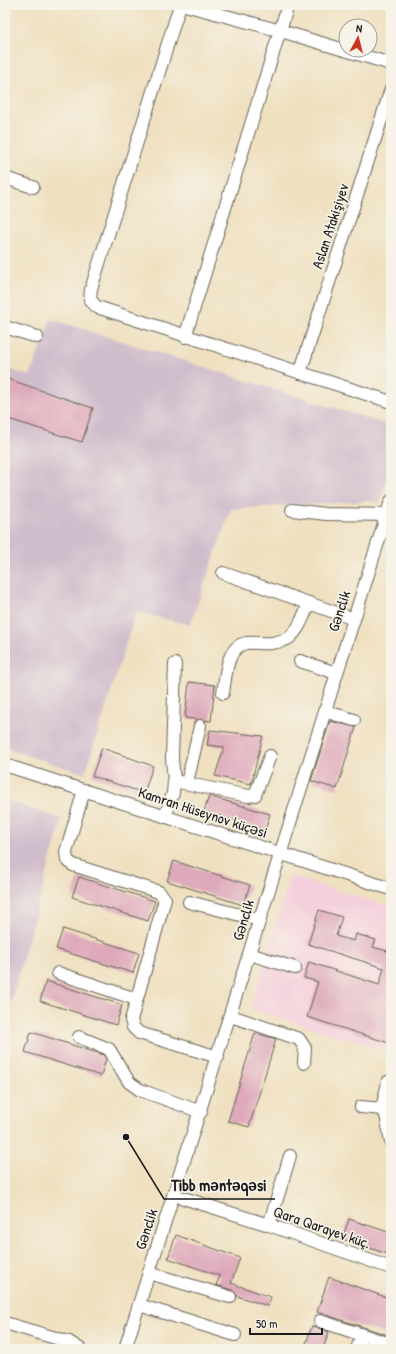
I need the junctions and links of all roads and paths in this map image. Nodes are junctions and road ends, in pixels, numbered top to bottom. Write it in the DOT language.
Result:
graph roads {
  1 [pos="180,5"];
  2 [pos="185,5"];
  3 [pos="288,5"];
  4 [pos="280,31"];
  5 [pos="391,64"];
  6 [pos="391,89"];
  7 [pos="5,178"];
  8 [pos="33,187"];
  9 [pos="5,327"];
  10 [pos="185,337"];
  11 [pos="37,338"];
  12 [pos="300,373"];
  13 [pos="391,402"];
  14 [pos="391,501"];
  15 [pos="292,510"];
  16 [pos="389,514"];
  17 [pos="223,573"];
  18 [pos="309,603"];
  19 [pos="354,619"];
  20 [pos="300,660"];
  21 [pos="175,664"];
  22 [pos="336,673"];
  23 [pos="223,693"];
  24 [pos="324,711"];
  25 [pos="354,720"];
  26 [pos="200,726"];
  27 [pos="270,756"];
  28 [pos="5,765"];
  29 [pos="174,781"];
  30 [pos="187,783"];
  31 [pos="84,790"];
  32 [pos="165,817"];
  33 [pos="281,854"];
  34 [pos="391,889"];
  35 [pos="189,902"];
  36 [pos="260,920"];
  37 [pos="249,954"];
  38 [pos="295,968"];
  39 [pos="58,973"];
  40 [pos="136,999"];
  41 [pos="231,1016"];
  42 [pos="79,1037"];
  43 [pos="218,1057"];
  44 [pos="304,1063"];
  45 [pos="391,1081"];
  46 [pos="361,1107"];
  47 [pos="382,1109"];
  48 [pos="201,1112"];
  49 [pos="391,1142"];
  50 [pos="290,1156"];
  51 [pos="174,1195"];
  52 [pos="269,1225"];
  53 [pos="391,1268"];
  54 [pos="149,1273"];
  55 [pos="230,1297"];
  56 [pos="139,1304"];
  57 [pos="320,1321"];
  58 [pos="5,1323"];
  59 [pos="235,1335"];
  60 [pos="362,1336"];
  61 [pos="390,1344"];
  62 [pos="80,1349"];
  63 [pos="125,1349"];
  64 [pos="358,1349"];
  1 -- 10 [label="street"];
  2 -- 4 [label="street"];
  3 -- 4 [label="street"];
  4 -- 5 [label="street"];
  4 -- 10 [label="street"];
  6 -- 12 [label="street, Aslan Atakişiyev"];
  7 -- 8 [label="street"];
  9 -- 11 [label="street"];
  10 -- 12 [label="street"];
  12 -- 13 [label="street"];
  14 -- 16 [label="street, Gənclik"];
  15 -- 16 [label="street"];
  16 -- 19 [label="street, Gənclik"];
  17 -- 18 [label="street"];
  18 -- 19 [label="street"];
  18 -- 23 [label="street"];
  19 -- 22 [label="street, Gənclik"];
  20 -- 22 [label="street"];
  21 -- 29 [label="street"];
  22 -- 24 [label="street, Gənclik"];
  24 -- 25 [label="street"];
  24 -- 33 [label="street, Gənclik"];
  26 -- 30 [label="street"];
  27 -- 30 [label="street"];
  28 -- 31 [label="street, Kamran Hüseynov küçəsi"];
  29 -- 30 [label="street"];
  29 -- 32 [label="street"];
  31 -- 32 [label="street, Kamran Hüseynov küçəsi"];
  31 -- 40 [label="street"];
  32 -- 33 [label="street, Kamran Hüseynov küçəsi"];
  33 -- 34 [label="street, Kamran Hüseynov küçəsi"];
  33 -- 36 [label="street, Gənclik"];
  35 -- 36 [label="street"];
  36 -- 37 [label="street, Gənclik"];
  37 -- 38 [label="street"];
  37 -- 41 [label="street, Gənclik"];
  39 -- 40 [label="street"];
  40 -- 43 [label="street"];
  41 -- 43 [label="street, Gənclik"];
  41 -- 44 [label="street"];
  42 -- 48 [label="street"];
  43 -- 48 [label="street, Gənclik"];
  45 -- 47 [label="street"];
  46 -- 47 [label="street"];
  47 -- 49 [label="street"];
  48 -- 51 [label="street, Gənclik"];
  50 -- 52 [label="street"];
  51 -- 52 [label="street, Qara Qarayev küç."];
  51 -- 54 [label="street, Gənclik"];
  52 -- 53 [label="street, Qara Qarayev küç."];
  54 -- 55 [label="street"];
  54 -- 56 [label="street, Gənclik"];
  56 -- 59 [label="street"];
  56 -- 63 [label="street, Gənclik"];
  57 -- 60 [label="street"];
  58 -- 62 [label="street"];
  60 -- 61 [label="street"];
  60 -- 64 [label="street"];
}
